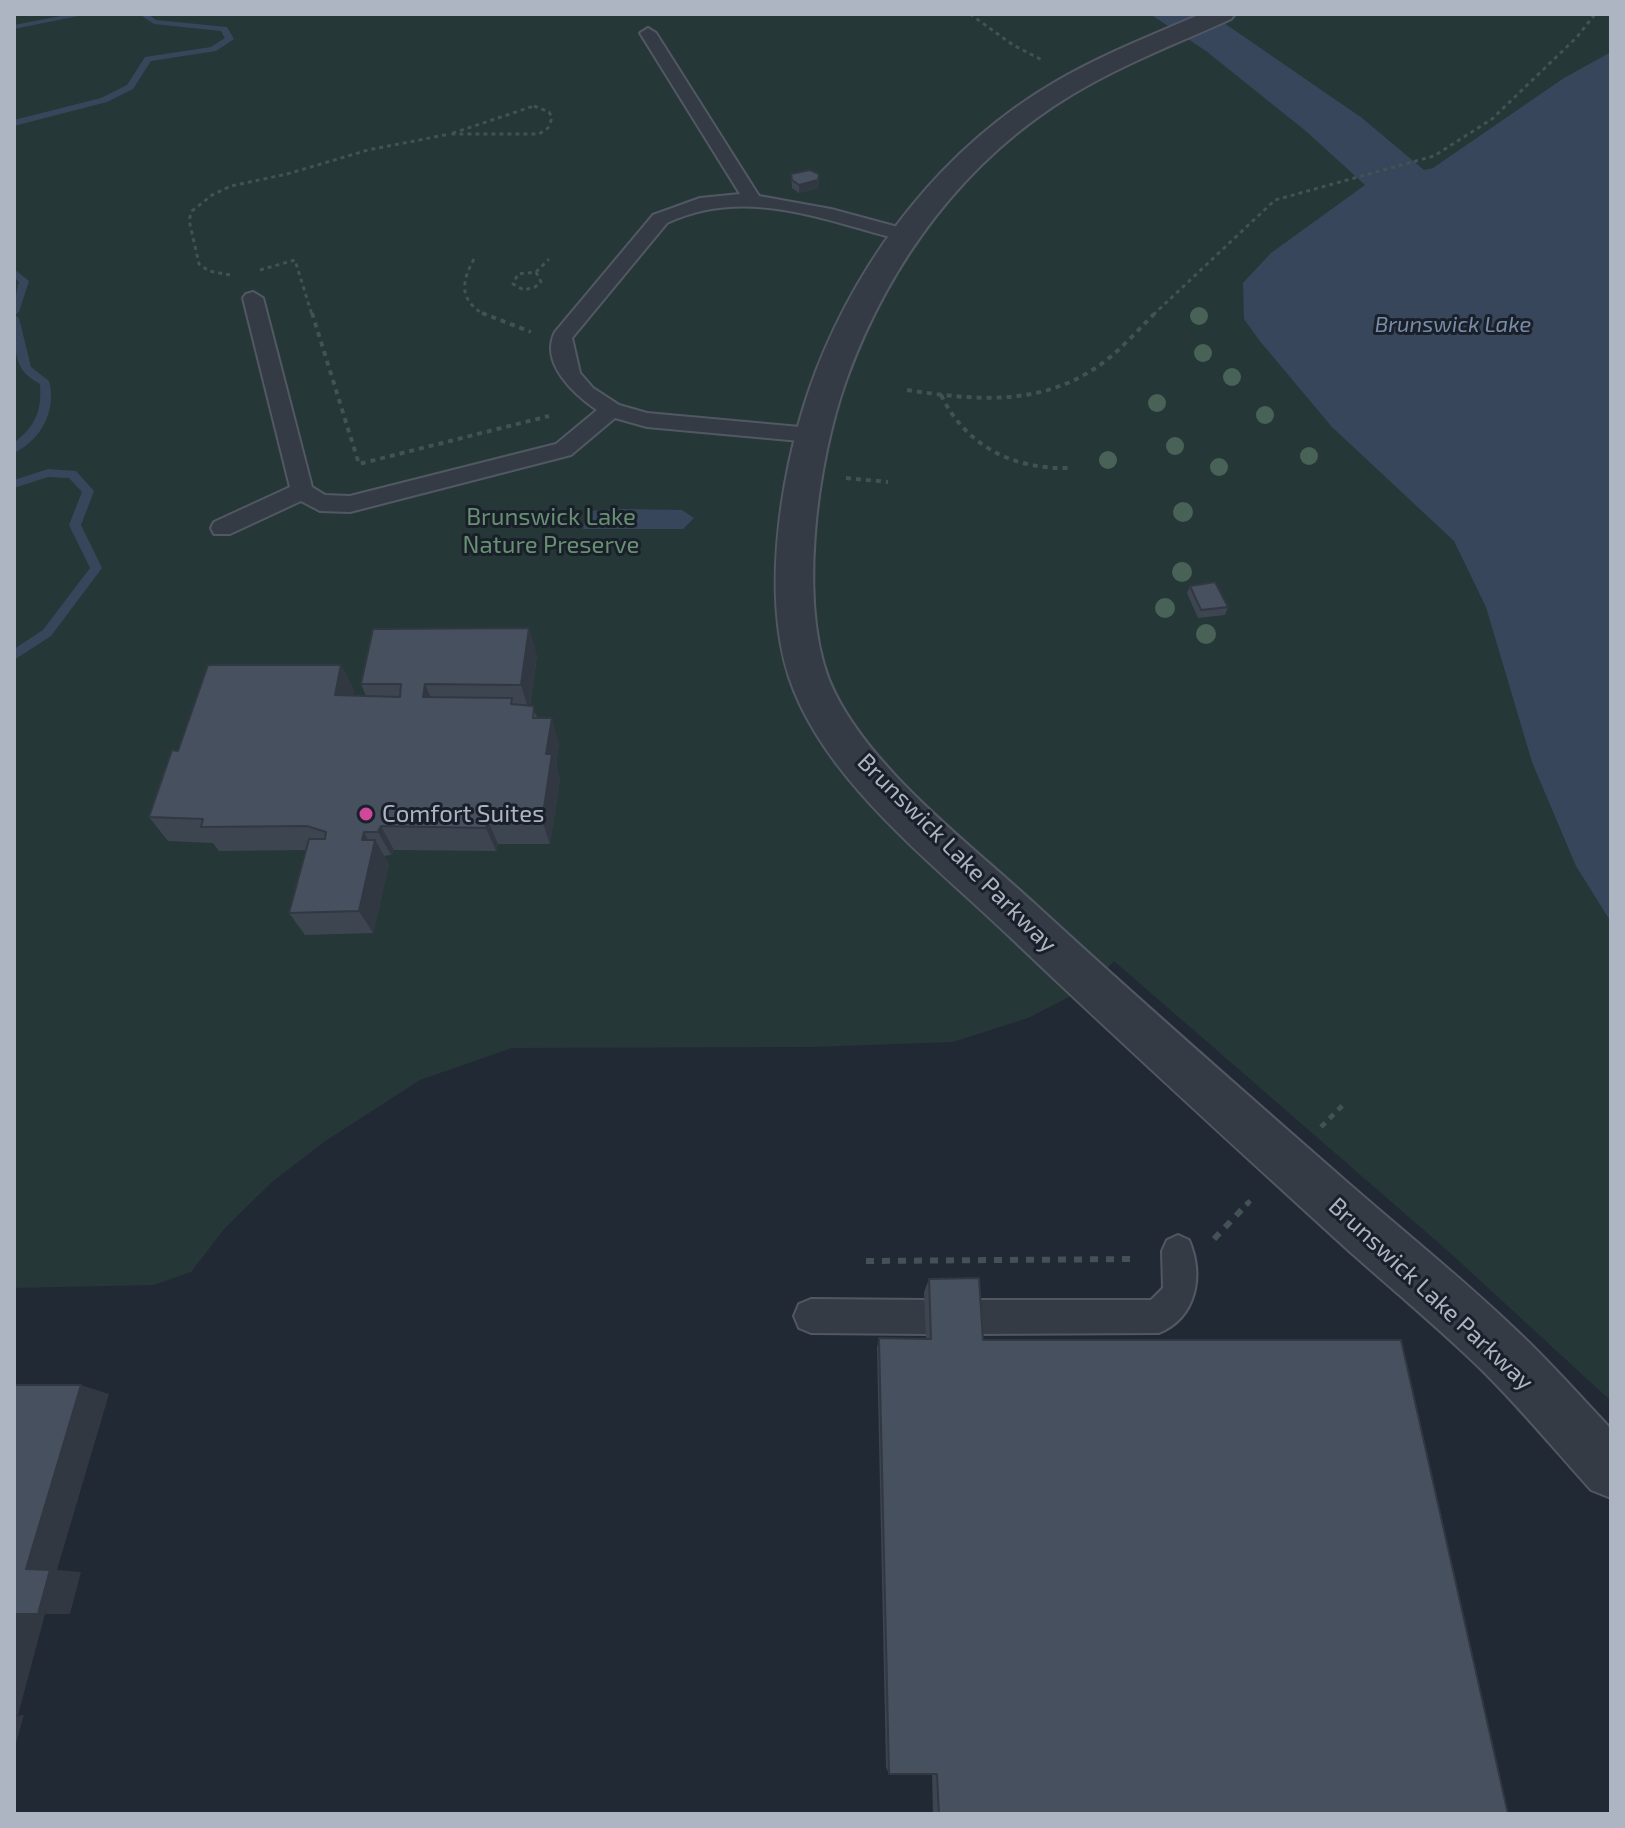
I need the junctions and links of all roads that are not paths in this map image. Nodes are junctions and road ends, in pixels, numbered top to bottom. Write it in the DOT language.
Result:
graph roads {
  1 [pos="1222,14"];
  2 [pos="648,33"];
  3 [pos="753,201"];
  4 [pos="902,234"];
  5 [pos="253,298"];
  6 [pos="611,410"];
  7 [pos="811,435"];
  8 [pos="302,491"];
  9 [pos="222,528"];
  10 [pos="1194,1247"];
  11 [pos="811,1316"];
  12 [pos="926,1317"];
  13 [pos="975,1317"];
  14 [pos="1611,1470"];
  1 -- 4 [label="street, Brunswick Lake Parkway"];
  2 -- 3 [label="lane"];
  3 -- 4 [label="lane"];
  3 -- 6 [label="lane"];
  4 -- 7 [label="street, Brunswick Lake Parkway"];
  5 -- 8 [label="lane"];
  6 -- 7 [label="lane"];
  6 -- 8 [label="lane"];
  7 -- 14 [label="street, Brunswick Lake Parkway"];
  8 -- 9 [label="lane"];
  10 -- 13 [label="lane"];
  11 -- 12 [label="lane"];
}
